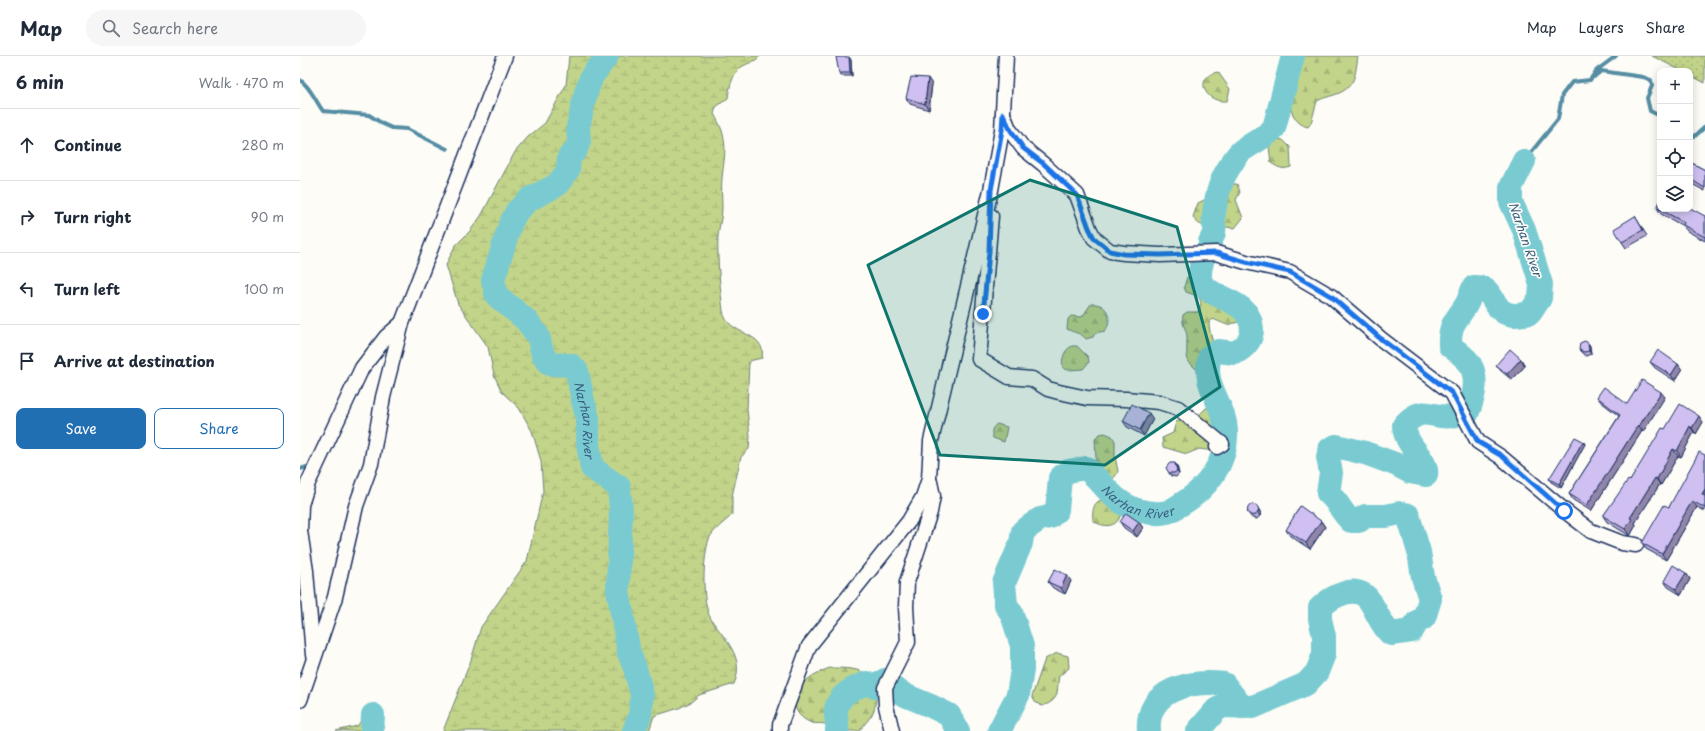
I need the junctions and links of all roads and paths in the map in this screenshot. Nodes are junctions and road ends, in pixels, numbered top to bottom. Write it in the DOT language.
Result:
graph roads {
  1 [pos="505,56"];
  2 [pos="1006,56"];
  3 [pos="1003,114"];
  4 [pos="991,190"];
  5 [pos="402,323"];
  6 [pos="1217,447"];
  7 [pos="929,479"];
  8 [pos="300,505"];
  9 [pos="300,531"];
  10 [pos="1636,545"];
  11 [pos="314,659"];
  12 [pos="300,700"];
  13 [pos="780,731"];
  14 [pos="892,731"];
  1 -- 5 [label="street"];
  2 -- 3 [label="street"];
  3 -- 4 [label="street"];
  3 -- 10 [label="street"];
  4 -- 6 [label="street"];
  4 -- 7 [label="street"];
  5 -- 8 [label="street"];
  5 -- 11 [label="street"];
  7 -- 13 [label="street"];
  7 -- 14 [label="street"];
  8 -- 9 [label="street"];
  9 -- 11 [label="street"];
  11 -- 12 [label="street"];
}
